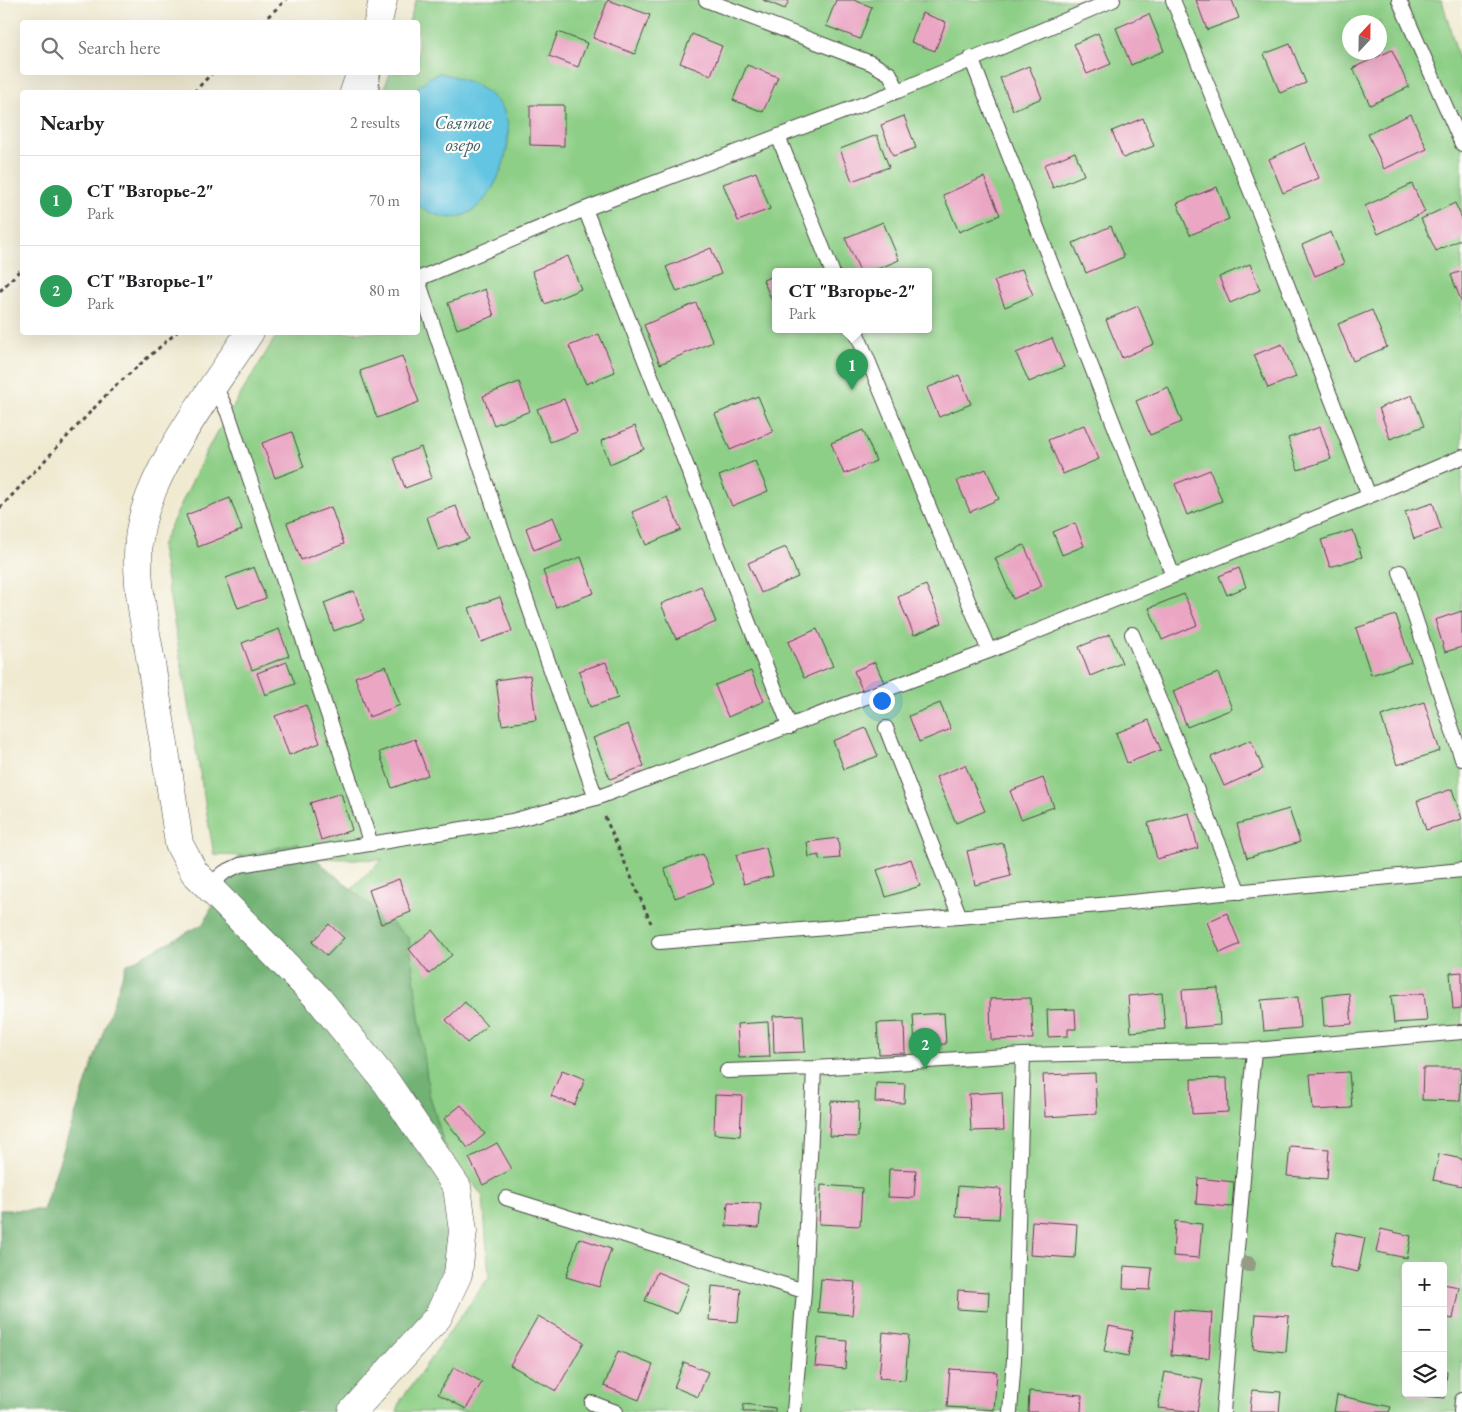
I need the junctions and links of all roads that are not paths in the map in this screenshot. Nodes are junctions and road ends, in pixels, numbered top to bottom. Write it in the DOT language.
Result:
graph roads {
  1 [pos="383,0"];
  2 [pos="706,0"];
  3 [pos="1113,0"];
  4 [pos="1173,0"];
  5 [pos="1399,0"];
  6 [pos="378,20"];
  7 [pos="971,58"];
  8 [pos="360,75"];
  9 [pos="373,75"];
  10 [pos="355,90"];
  11 [pos="371,90"];
  12 [pos="898,91"];
  13 [pos="778,136"];
  14 [pos="1462,144"];
  15 [pos="585,209"];
  16 [pos="831,268"];
  17 [pos="420,279"];
  18 [pos="420,286"];
  19 [pos="857,333"];
  20 [pos="248,335"];
  21 [pos="215,386"];
  22 [pos="1462,457"];
  23 [pos="1369,496"];
  24 [pos="1400,572"];
  25 [pos="1172,576"];
  26 [pos="1132,634"];
  27 [pos="989,651"];
  28 [pos="790,727"];
  29 [pos="886,728"];
  30 [pos="1462,759"];
  31 [pos="596,798"];
  32 [pos="371,844"];
  33 [pos="1462,870"];
  34 [pos="209,885"];
  35 [pos="1239,892"];
  36 [pos="960,917"];
  37 [pos="659,942"];
  38 [pos="1462,1032"];
  39 [pos="1254,1050"];
  40 [pos="1023,1055"];
  41 [pos="814,1068"];
  42 [pos="727,1071"];
  43 [pos="506,1198"];
  44 [pos="804,1290"];
  45 [pos="1462,1400"];
  46 [pos="592,1403"];
  47 [pos="352,1412"];
  48 [pos="616,1412"];
  49 [pos="794,1412"];
  50 [pos="1010,1412"];
  51 [pos="1223,1412"];
  52 [pos="1461,1412"];
  1 -- 6 [label="street"];
  2 -- 12 [label="lane"];
  3 -- 7 [label="lane"];
  4 -- 23 [label="lane"];
  5 -- 14 [label="lane"];
  7 -- 12 [label="lane"];
  7 -- 25 [label="lane"];
  8 -- 10 [label="street"];
  9 -- 11 [label="lane"];
  12 -- 13 [label="lane"];
  13 -- 15 [label="lane"];
  13 -- 16 [label="lane"];
  15 -- 17 [label="lane"];
  15 -- 28 [label="lane"];
  18 -- 31 [label="lane"];
  19 -- 27 [label="lane"];
  20 -- 21 [label="street"];
  21 -- 32 [label="lane"];
  21 -- 34 [label="street"];
  22 -- 23 [label="lane"];
  23 -- 25 [label="lane"];
  24 -- 30 [label="lane"];
  25 -- 27 [label="lane"];
  26 -- 35 [label="lane"];
  27 -- 28 [label="lane"];
  28 -- 31 [label="lane"];
  29 -- 36 [label="lane"];
  31 -- 32 [label="lane"];
  32 -- 34 [label="lane"];
  33 -- 35 [label="lane"];
  34 -- 47 [label="street"];
  35 -- 36 [label="lane"];
  36 -- 37 [label="lane"];
  38 -- 39 [label="lane"];
  39 -- 40 [label="lane"];
  39 -- 51 [label="lane"];
  40 -- 41 [label="lane"];
  40 -- 50 [label="lane"];
  41 -- 42 [label="lane"];
  41 -- 44 [label="lane"];
  43 -- 44 [label="lane"];
  44 -- 49 [label="lane"];
  45 -- 52 [label="lane"];
  46 -- 48 [label="lane"];
}
